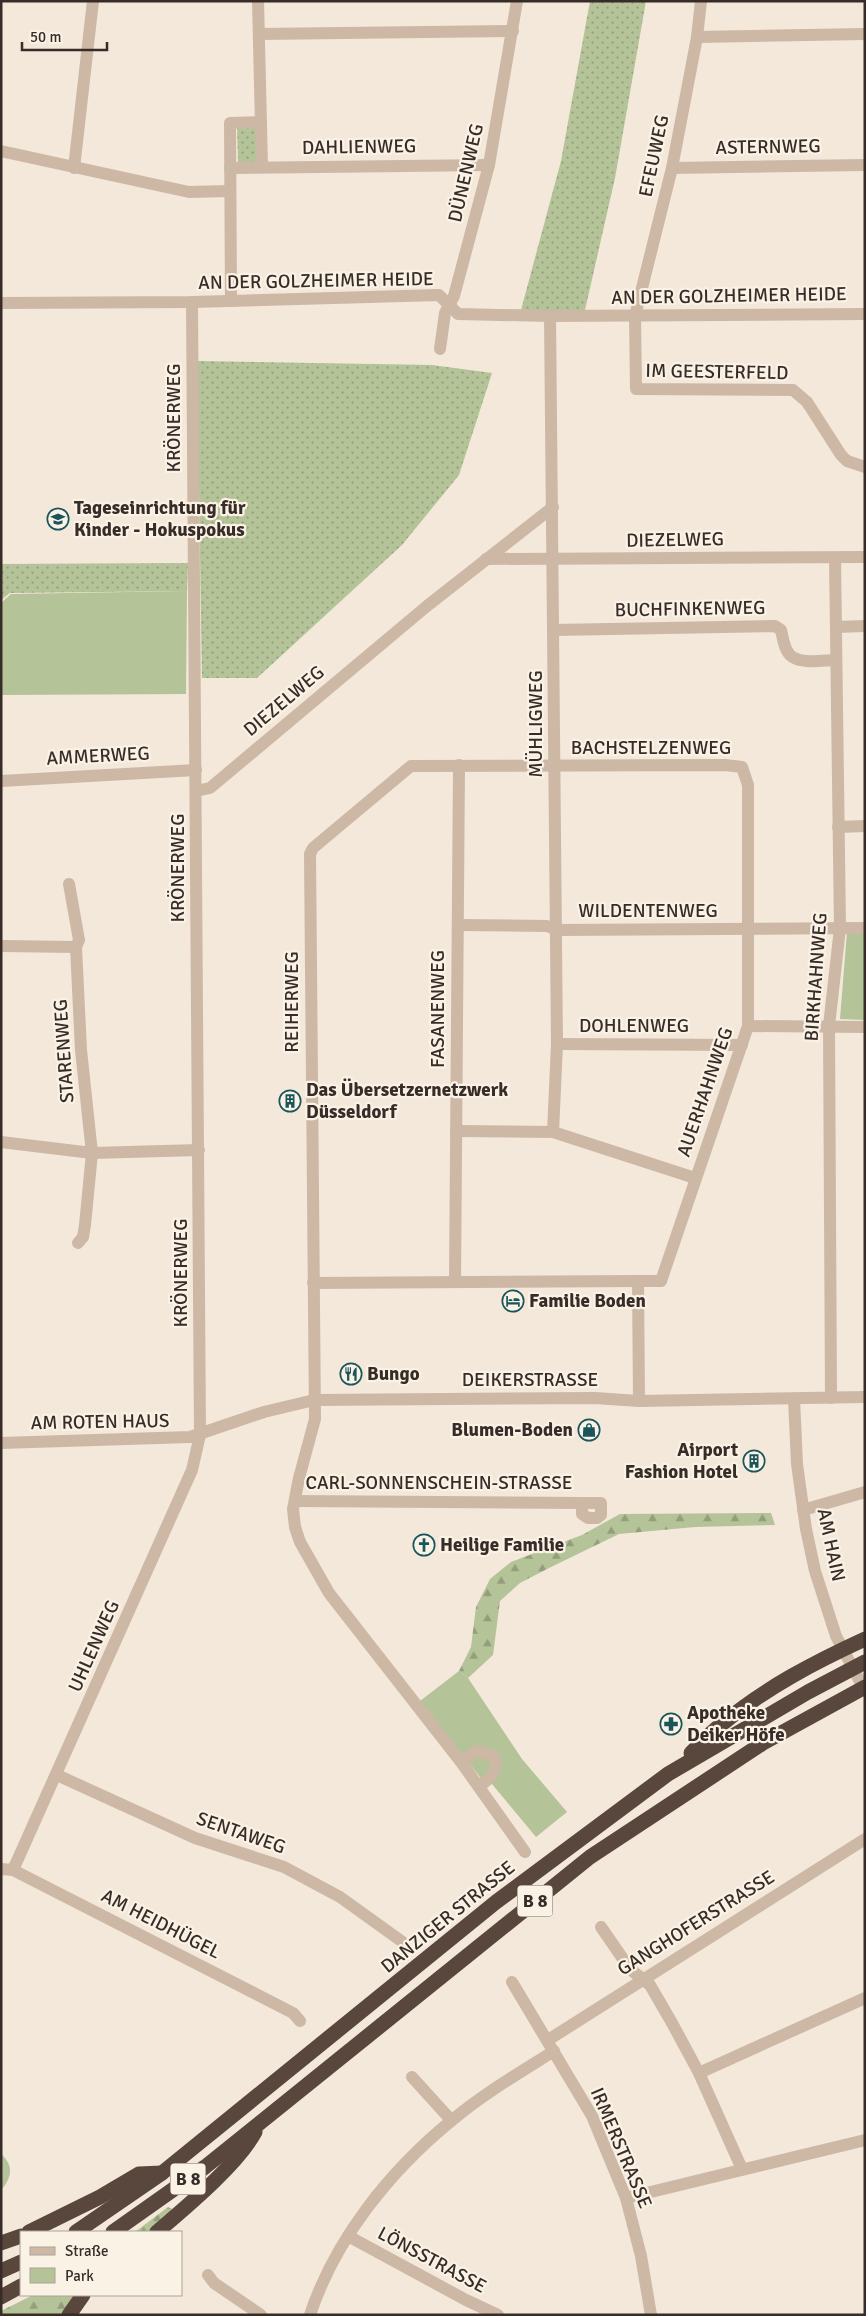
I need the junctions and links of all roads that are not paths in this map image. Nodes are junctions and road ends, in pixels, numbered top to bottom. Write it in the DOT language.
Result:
graph roads {
  1 [pos="93,1"];
  2 [pos="258,1"];
  3 [pos="517,1"];
  4 [pos="701,1"];
  5 [pos="513,31"];
  6 [pos="259,34"];
  7 [pos="865,34"];
  8 [pos="697,37"];
  9 [pos="261,122"];
  10 [pos="1,151"];
  11 [pos="489,165"];
  12 [pos="865,165"];
  13 [pos="262,167"];
  14 [pos="74,168"];
  15 [pos="230,168"];
  16 [pos="672,168"];
  17 [pos="230,191"];
  18 [pos="231,301"];
  19 [pos="192,302"];
  20 [pos="1,303"];
  21 [pos="450,306"];
  22 [pos="865,314"];
  23 [pos="550,316"];
  24 [pos="635,316"];
  25 [pos="440,349"];
  26 [pos="865,467"];
  27 [pos="553,507"];
  28 [pos="835,558"];
  29 [pos="865,558"];
  30 [pos="486,560"];
  31 [pos="554,560"];
  32 [pos="836,626"];
  33 [pos="865,626"];
  34 [pos="554,630"];
  35 [pos="836,660"];
  36 [pos="459,765"];
  37 [pos="410,766"];
  38 [pos="555,766"];
  39 [pos="742,767"];
  40 [pos="196,770"];
  41 [pos="1,781"];
  42 [pos="196,791"];
  43 [pos="865,826"];
  44 [pos="838,827"];
  45 [pos="68,884"];
  46 [pos="458,925"];
  47 [pos="840,928"];
  48 [pos="865,928"];
  49 [pos="748,929"];
  50 [pos="556,930"];
  51 [pos="1,946"];
  52 [pos="76,947"];
  53 [pos="748,1026"];
  54 [pos="829,1026"];
  55 [pos="865,1027"];
  56 [pos="557,1044"];
  57 [pos="742,1045"];
  58 [pos="456,1131"];
  59 [pos="553,1132"];
  60 [pos="1,1142"];
  61 [pos="199,1150"];
  62 [pos="92,1153"];
  63 [pos="695,1178"];
  64 [pos="78,1243"];
  65 [pos="638,1281"];
  66 [pos="455,1282"];
  67 [pos="313,1284"];
  68 [pos="865,1397"];
  69 [pos="830,1398"];
  70 [pos="794,1399"];
  71 [pos="314,1400"];
  72 [pos="639,1401"];
  73 [pos="200,1435"];
  74 [pos="1,1443"];
  75 [pos="865,1492"];
  76 [pos="295,1502"];
  77 [pos="582,1503"];
  78 [pos="803,1510"];
  79 [pos="865,1639"];
  80 [pos="865,1662"];
  81 [pos="865,1687"];
  82 [pos="865,1692"];
  83 [pos="461,1762"];
  84 [pos="668,1774"];
  85 [pos="57,1775"];
  86 [pos="479,1787"];
  87 [pos="865,1839"];
  88 [pos="525,1852"];
  89 [pos="7,1870"];
  90 [pos="601,1928"];
  91 [pos="404,1943"];
  92 [pos="642,1979"];
  93 [pos="512,1982"];
  94 [pos="865,1998"];
  95 [pos="300,2020"];
  96 [pos="551,2046"];
  97 [pos="699,2073"];
  98 [pos="412,2077"];
  99 [pos="451,2120"];
  100 [pos="261,2122"];
  101 [pos="865,2140"];
  102 [pos="742,2169"];
  103 [pos="162,2173"];
  104 [pos="626,2198"];
  105 [pos="31,2231"];
  106 [pos="77,2231"];
  107 [pos="114,2231"];
  108 [pos="158,2231"];
  109 [pos="20,2236"];
  110 [pos="348,2236"];
  111 [pos="1,2243"];
  112 [pos="20,2262"];
  113 [pos="1,2271"];
  114 [pos="208,2275"];
  115 [pos="20,2287"];
  116 [pos="82,2296"];
  117 [pos="1,2297"];
  118 [pos="70,2315"];
  119 [pos="260,2315"];
  120 [pos="310,2315"];
  121 [pos="498,2315"];
  122 [pos="651,2315"];
  1 -- 14 [label="street"];
  2 -- 6 [label="street"];
  3 -- 5 [label="street, DÜNENWEG"];
  4 -- 8 [label="street, EFEUWEG"];
  5 -- 6 [label="street"];
  5 -- 11 [label="street, DÜNENWEG"];
  6 -- 9 [label="street"];
  7 -- 8 [label="street"];
  8 -- 16 [label="street, EFEUWEG"];
  9 -- 13 [label="street"];
  9 -- 15 [label="street"];
  10 -- 14 [label="street"];
  11 -- 13 [label="street, DAHLIENWEG"];
  11 -- 21 [label="street, DÜNENWEG"];
  12 -- 16 [label="street, ASTERNWEG"];
  13 -- 15 [label="street, DAHLIENWEG"];
  14 -- 17 [label="street"];
  15 -- 17 [label="street"];
  16 -- 24 [label="street, EFEUWEG"];
  17 -- 18 [label="street"];
  18 -- 19 [label="street, AN DER GOLZHEIMER HEIDE"];
  18 -- 21 [label="street, AN DER GOLZHEIMER HEIDE"];
  19 -- 20 [label="street, AN DER GOLZHEIMER HEIDE"];
  19 -- 40 [label="street, KRÖNERWEG"];
  21 -- 23 [label="street, AN DER GOLZHEIMER HEIDE"];
  21 -- 25 [label="street, DÜNENWEG"];
  22 -- 24 [label="street, AN DER GOLZHEIMER HEIDE"];
  23 -- 24 [label="street, AN DER GOLZHEIMER HEIDE"];
  23 -- 27 [label="street, MÜHLIGWEG"];
  24 -- 26 [label="street, IM GEESTERFELD"];
  27 -- 30 [label="street, DIEZELWEG"];
  27 -- 31 [label="street, MÜHLIGWEG"];
  28 -- 29 [label="street, DIEZELWEG"];
  28 -- 31 [label="street, DIEZELWEG"];
  28 -- 32 [label="street, BIRKHAHNWEG"];
  30 -- 31 [label="street, DIEZELWEG"];
  30 -- 42 [label="street, DIEZELWEG"];
  31 -- 34 [label="street, MÜHLIGWEG"];
  32 -- 33 [label="street"];
  32 -- 35 [label="street, BIRKHAHNWEG"];
  34 -- 35 [label="street, BUCHFINKENWEG"];
  34 -- 38 [label="street, MÜHLIGWEG"];
  35 -- 44 [label="street, BIRKHAHNWEG"];
  36 -- 37 [label="street, BACHSTELZENWEG"];
  36 -- 38 [label="street, BACHSTELZENWEG"];
  36 -- 46 [label="street, FASANENWEG"];
  37 -- 67 [label="street, REIHERWEG"];
  38 -- 39 [label="street, BACHSTELZENWEG"];
  38 -- 50 [label="street, MÜHLIGWEG"];
  39 -- 49 [label="street, AUERHAHNWEG"];
  40 -- 41 [label="street, AMMERWEG"];
  40 -- 42 [label="street, KRÖNERWEG"];
  42 -- 61 [label="street, KRÖNERWEG"];
  43 -- 44 [label="street"];
  44 -- 47 [label="street, BIRKHAHNWEG"];
  45 -- 52 [label="street, STARENWEG"];
  46 -- 50 [label="street, WILDENTENWEG"];
  46 -- 58 [label="street, FASANENWEG"];
  47 -- 48 [label="street, WILDENTENWEG"];
  47 -- 49 [label="street, WILDENTENWEG"];
  47 -- 54 [label="street, BIRKHAHNWEG"];
  49 -- 50 [label="street, WILDENTENWEG"];
  49 -- 53 [label="street, AUERHAHNWEG"];
  50 -- 56 [label="street, MÜHLIGWEG"];
  51 -- 52 [label="street"];
  52 -- 62 [label="street, STARENWEG"];
  53 -- 54 [label="street"];
  53 -- 57 [label="street, AUERHAHNWEG"];
  54 -- 55 [label="street"];
  54 -- 69 [label="street, BIRKHAHNWEG"];
  56 -- 57 [label="street, DOHLENWEG"];
  56 -- 59 [label="street, MÜHLIGWEG"];
  57 -- 63 [label="street, AUERHAHNWEG"];
  58 -- 59 [label="street"];
  58 -- 66 [label="street, FASANENWEG"];
  59 -- 63 [label="street"];
  60 -- 62 [label="street"];
  61 -- 62 [label="street"];
  61 -- 73 [label="street, KRÖNERWEG"];
  62 -- 64 [label="street, STARENWEG"];
  63 -- 65 [label="street, AUERHAHNWEG"];
  65 -- 66 [label="street"];
  65 -- 72 [label="street"];
  66 -- 67 [label="street"];
  67 -- 71 [label="street, REIHERWEG"];
  68 -- 69 [label="street, DEIKERSTRASSE"];
  69 -- 70 [label="street, DEIKERSTRASSE"];
  70 -- 72 [label="street, DEIKERSTRASSE"];
  70 -- 78 [label="street, AM HAIN"];
  71 -- 72 [label="street, DEIKERSTRASSE"];
  71 -- 73 [label="street, DEIKERSTRASSE"];
  71 -- 76 [label="street, CARL-SONNENSCHEIN-STRASSE"];
  73 -- 74 [label="street, AM ROTEN HAUS"];
  73 -- 85 [label="street, UHLENWEG"];
  75 -- 78 [label="street"];
  76 -- 77 [label="street, CARL-SONNENSCHEIN-STRASSE"];
  76 -- 83 [label="street, CARL-SONNENSCHEIN-STRASSE"];
  78 -- 82 [label="street, AM HAIN"];
  79 -- 84 [label="highway"];
  80 -- 84 [label="highway, DANZIGER STRASSE / B 8"];
  81 -- 100 [label="highway, B 8"];
  83 -- 86 [label="street, CARL-SONNENSCHEIN-STRASSE"];
  83 -- 86 [label="street"];
  84 -- 103 [label="highway, DANZIGER STRASSE / B 8"];
  85 -- 89 [label="street, UHLENWEG"];
  85 -- 91 [label="street, SENTAWEG"];
  86 -- 88 [label="street, CARL-SONNENSCHEIN-STRASSE"];
  87 -- 92 [label="street, GANGHOFERSTRASSE"];
  89 -- 95 [label="street, AM HEIDHÜGEL"];
  90 -- 92 [label="street"];
  92 -- 96 [label="street, GANGHOFERSTRASSE"];
  92 -- 97 [label="street"];
  93 -- 96 [label="street, IRMERSTRASSE"];
  94 -- 97 [label="street"];
  96 -- 99 [label="street, GANGHOFERSTRASSE"];
  96 -- 104 [label="street, IRMERSTRASSE"];
  97 -- 102 [label="street"];
  98 -- 99 [label="street"];
  99 -- 110 [label="street, GANGHOFERSTRASSE"];
  100 -- 107 [label="highway, B 8"];
  100 -- 108 [label="highway"];
  101 -- 102 [label="street"];
  102 -- 104 [label="street"];
  103 -- 105 [label="highway"];
  103 -- 106 [label="highway, DANZIGER STRASSE / B 8"];
  104 -- 122 [label="street, IRMERSTRASSE"];
  109 -- 111 [label="highway"];
  110 -- 120 [label="street, GANGHOFERSTRASSE"];
  110 -- 121 [label="street, LÖNSSTRASSE"];
  112 -- 113 [label="highway"];
  114 -- 119 [label="street"];
  115 -- 117 [label="highway"];
  116 -- 118 [label="highway"];
}
